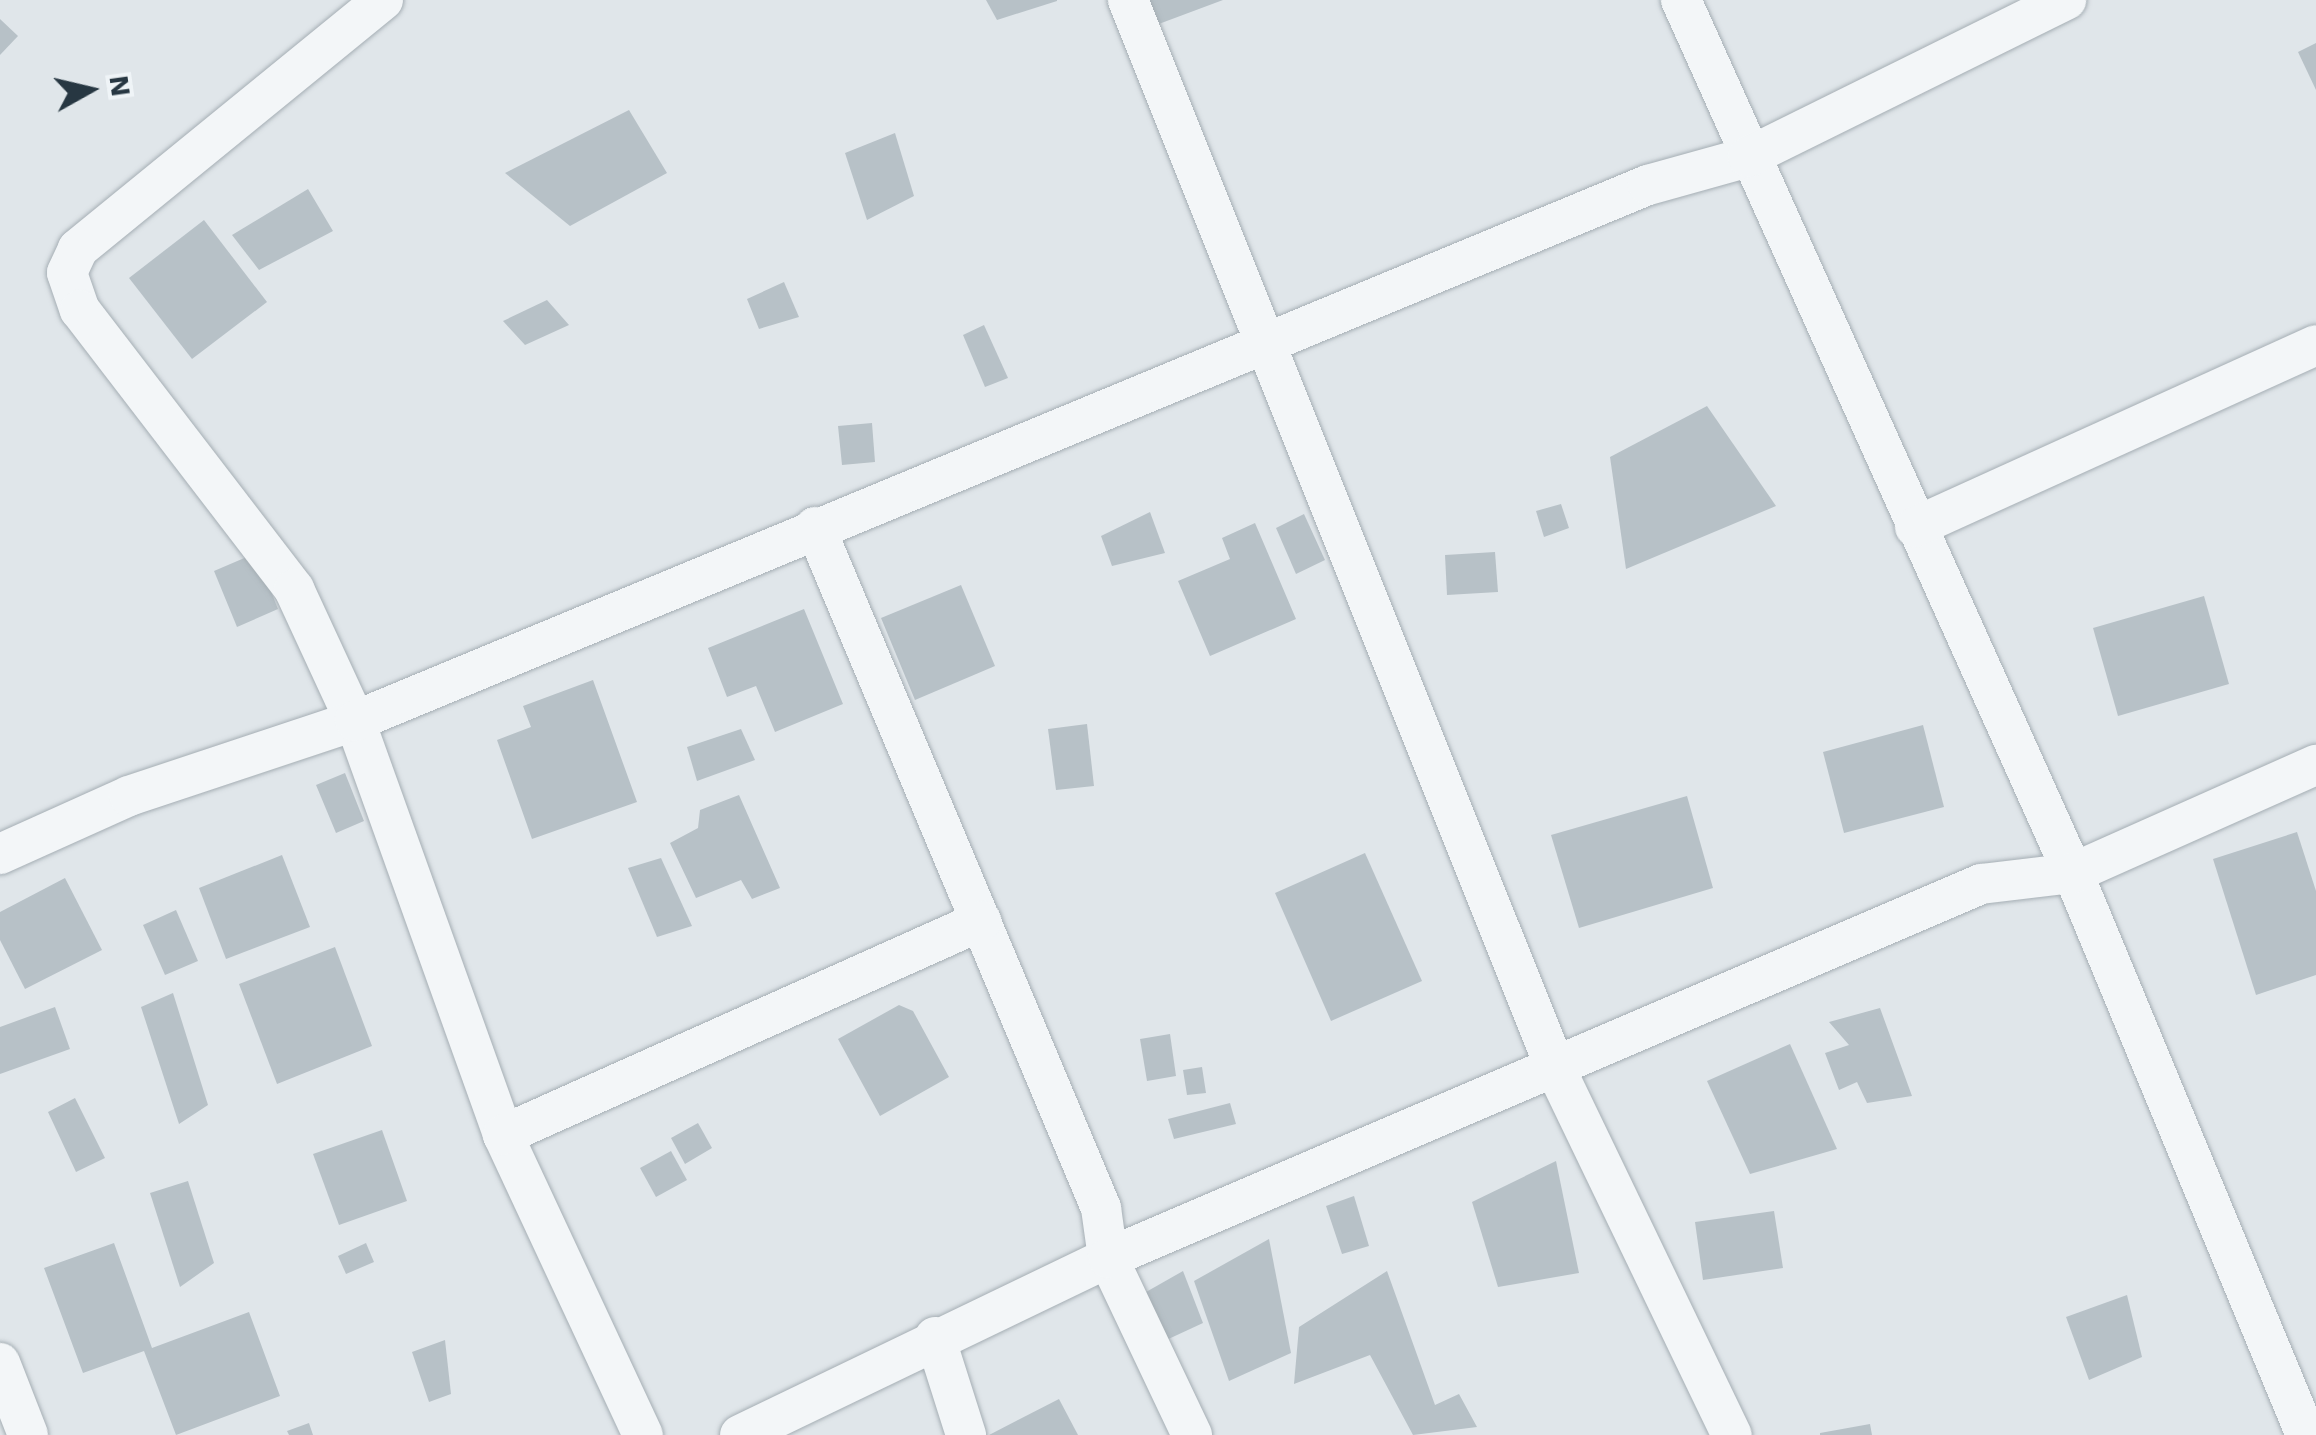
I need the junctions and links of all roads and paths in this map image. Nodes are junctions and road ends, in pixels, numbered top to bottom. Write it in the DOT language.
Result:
graph roads {
  1 [pos="382,0"];
  2 [pos="1128,0"];
  3 [pos="1681,0"];
  4 [pos="2066,0"];
  5 [pos="1748,157"];
  6 [pos="1264,344"];
  7 [pos="2316,345"];
  8 [pos="815,527"];
  9 [pos="1915,527"];
  10 [pos="355,721"];
  11 [pos="2316,764"];
  12 [pos="0,854"];
  13 [pos="2073,873"];
  14 [pos="981,922"];
  15 [pos="1557,1072"];
  16 [pos="503,1135"];
  17 [pos="1108,1258"];
  18 [pos="936,1337"];
  19 [pos="0,1363"];
  20 [pos="28,1435"];
  21 [pos="643,1435"];
  22 [pos="740,1435"];
  23 [pos="966,1435"];
  24 [pos="1192,1435"];
  25 [pos="1732,1435"];
  26 [pos="2306,1435"];
  1 -- 10 [label="street"];
  2 -- 6 [label="street"];
  3 -- 5 [label="street"];
  4 -- 5 [label="street"];
  5 -- 6 [label="street"];
  5 -- 9 [label="street"];
  6 -- 8 [label="street"];
  6 -- 15 [label="street"];
  7 -- 9 [label="street"];
  8 -- 10 [label="street"];
  8 -- 14 [label="street"];
  9 -- 13 [label="street"];
  10 -- 12 [label="street"];
  10 -- 16 [label="street"];
  11 -- 13 [label="street"];
  13 -- 15 [label="street"];
  13 -- 26 [label="street"];
  14 -- 16 [label="street"];
  14 -- 17 [label="street"];
  15 -- 17 [label="street"];
  15 -- 25 [label="street"];
  16 -- 21 [label="street"];
  17 -- 18 [label="street"];
  17 -- 24 [label="street"];
  18 -- 22 [label="street"];
  18 -- 23 [label="street"];
  19 -- 20 [label="street"];
}
